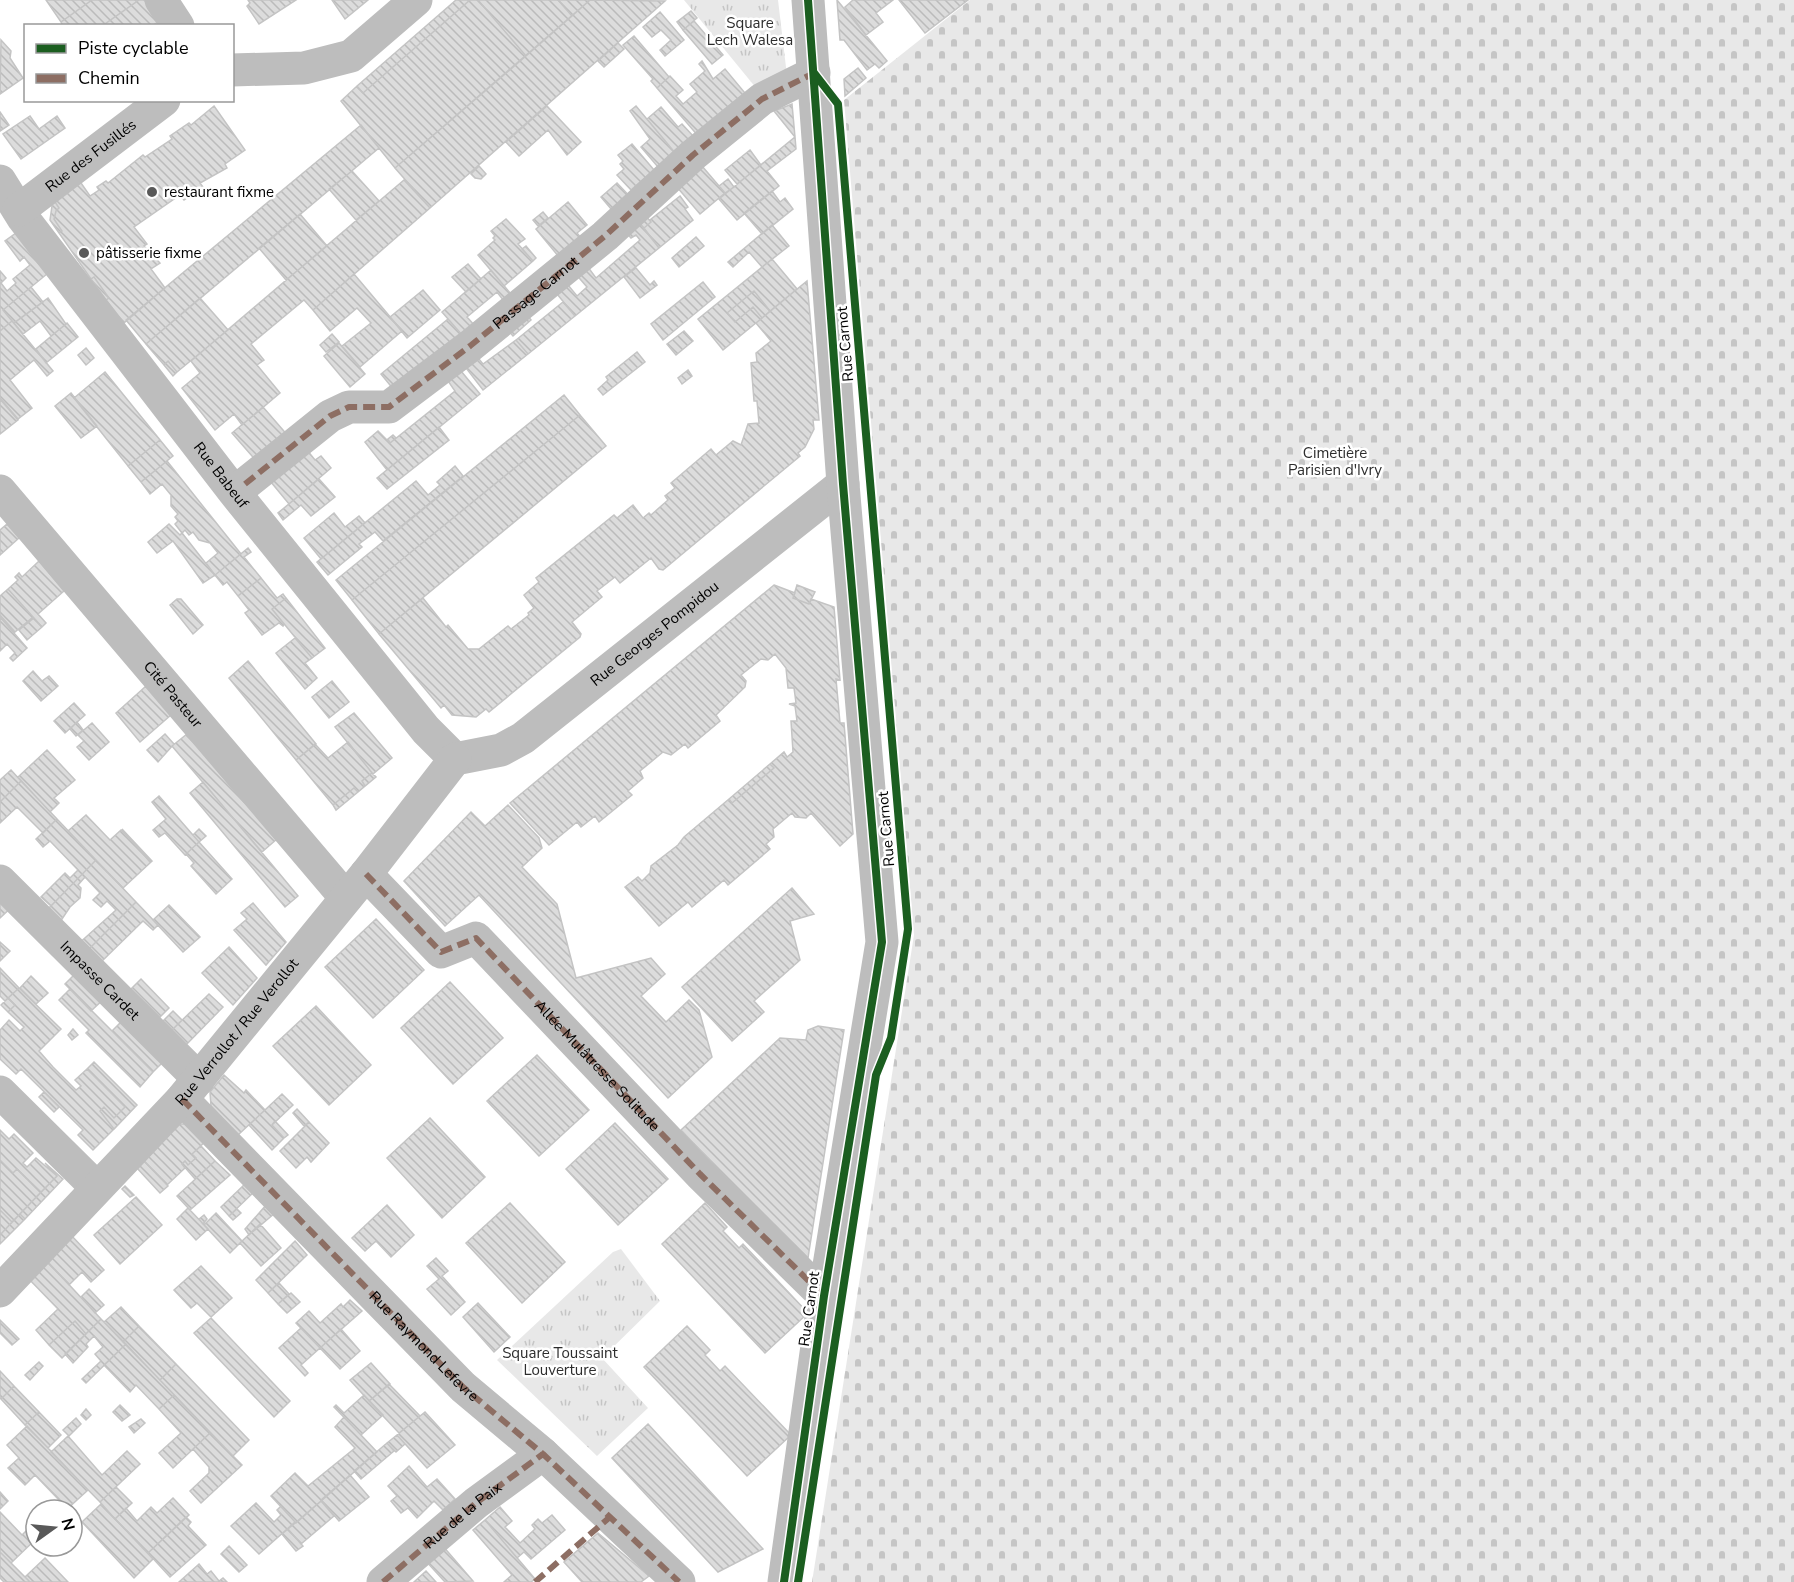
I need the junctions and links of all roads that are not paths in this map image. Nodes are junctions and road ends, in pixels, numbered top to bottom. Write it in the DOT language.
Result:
graph roads {
  1 [pos="161,0"];
  2 [pos="417,0"];
  3 [pos="808,0"];
  4 [pos="177,24"];
  5 [pos="234,70"];
  6 [pos="814,73"];
  7 [pos="161,102"];
  8 [pos="0,181"];
  9 [pos="19,210"];
  10 [pos="245,484"];
  11 [pos="843,484"];
  12 [pos="0,491"];
  13 [pos="455,759"];
  14 [pos="0,881"];
  15 [pos="356,886"];
  16 [pos="190,1089"];
  17 [pos="0,1092"];
  18 [pos="96,1187"];
  19 [pos="0,1291"];
  20 [pos="824,1296"];
  21 [pos="543,1454"];
  22 [pos="383,1582"];
  23 [pos="679,1582"];
  24 [pos="784,1582"];
  1 -- 4 [label="street"];
  2 -- 5 [label="street"];
  3 -- 6 [label="street, Rue Carnot"];
  6 -- 10 [label="street, Passage Carnot"];
  6 -- 11 [label="street, Rue Carnot"];
  7 -- 9 [label="street, Rue des Fusillés"];
  8 -- 9 [label="street, Rue Babeuf"];
  9 -- 13 [label="street, Rue Babeuf"];
  11 -- 13 [label="street, Rue Georges Pompidou"];
  11 -- 20 [label="street, Rue Carnot"];
  12 -- 15 [label="street, Cité Pasteur"];
  13 -- 15 [label="street, Rue Verrollot / Rue Verollot"];
  14 -- 16 [label="street, Impasse Cardet"];
  15 -- 16 [label="street, Rue Verrollot / Rue Verollot"];
  15 -- 20 [label="street, Allée Mulâtresse Solitude"];
  16 -- 18 [label="street, Rue Verrollot / Rue Verollot"];
  16 -- 21 [label="street, Rue Raymond Lefevre"];
  17 -- 18 [label="street"];
  18 -- 19 [label="street, Rue Verrollot / Rue Verollot"];
  20 -- 24 [label="street, Rue Carnot"];
  21 -- 22 [label="street, Rue de la Paix"];
  21 -- 23 [label="street, Rue Raymond Lefevre"];
}
